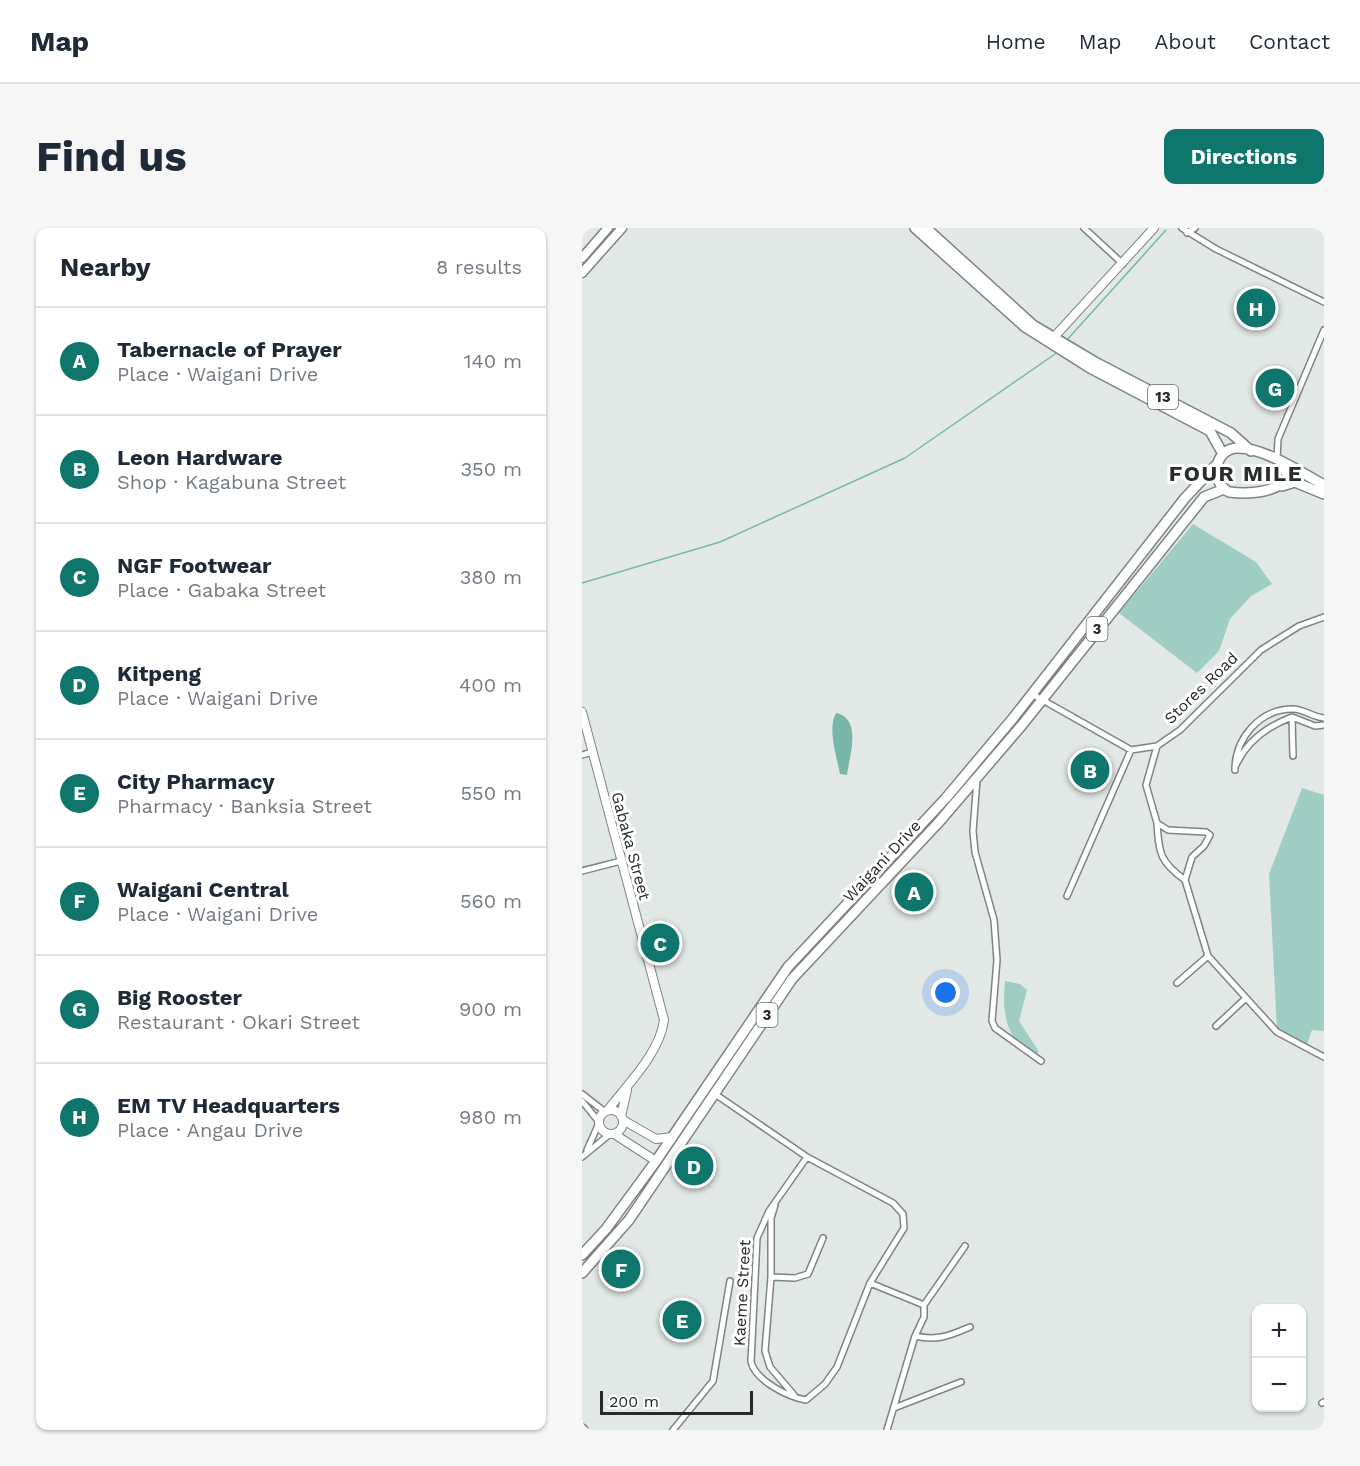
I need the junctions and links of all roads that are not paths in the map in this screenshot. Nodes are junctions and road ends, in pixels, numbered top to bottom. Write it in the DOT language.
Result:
graph roads {
  1 [pos="608,228"];
  2 [pos="622,228"];
  3 [pos="915,228"];
  4 [pos="926,228"];
  5 [pos="1084,228"];
  6 [pos="1154,228"];
  7 [pos="1182,228"];
  8 [pos="1195,228"];
  9 [pos="1187,233"];
  10 [pos="582,258"];
  11 [pos="1123,264"];
  12 [pos="582,273"];
  13 [pos="1324,302"];
  14 [pos="1324,330"];
  15 [pos="1056,342"];
  16 [pos="1069,351"];
  17 [pos="1278,439"];
  18 [pos="1251,451"];
  19 [pos="1223,454"];
  20 [pos="1263,455"];
  21 [pos="1279,460"];
  22 [pos="1217,464"];
  23 [pos="1324,484"];
  24 [pos="1274,488"];
  25 [pos="1224,489"];
  26 [pos="1324,494"];
  27 [pos="1324,617"];
  28 [pos="1032,694"];
  29 [pos="1042,700"];
  30 [pos="582,712"];
  31 [pos="1292,717"];
  32 [pos="1324,717"];
  33 [pos="1324,725"];
  34 [pos="1156,746"];
  35 [pos="1131,750"];
  36 [pos="592,752"];
  37 [pos="582,755"];
  38 [pos="1293,756"];
  39 [pos="977,777"];
  40 [pos="963,794"];
  41 [pos="1157,823"];
  42 [pos="910,836"];
  43 [pos="621,861"];
  44 [pos="582,871"];
  45 [pos="1185,880"];
  46 [pos="1067,896"];
  47 [pos="1208,956"];
  48 [pos="804,966"];
  49 [pos="1177,983"];
  50 [pos="1246,998"];
  51 [pos="764,1001"];
  52 [pos="764,1018"];
  53 [pos="1216,1026"];
  54 [pos="725,1057"];
  55 [pos="1324,1058"];
  56 [pos="1041,1061"];
  57 [pos="629,1083"];
  58 [pos="582,1094"];
  59 [pos="715,1094"];
  60 [pos="582,1101"];
  61 [pos="606,1111"];
  62 [pos="622,1118"];
  63 [pos="599,1123"];
  64 [pos="694,1125"];
  65 [pos="612,1134"];
  66 [pos="672,1136"];
  67 [pos="587,1151"];
  68 [pos="582,1156"];
  69 [pos="807,1157"];
  70 [pos="656,1161"];
  71 [pos="776,1202"];
  72 [pos="823,1238"];
  73 [pos="965,1246"];
  74 [pos="582,1255"];
  75 [pos="582,1273"];
  76 [pos="771,1277"];
  77 [pos="730,1281"];
  78 [pos="870,1283"];
  79 [pos="924,1305"];
  80 [pos="970,1327"];
  81 [pos="915,1336"];
  82 [pos="961,1382"];
  83 [pos="795,1397"];
  84 [pos="894,1408"];
  85 [pos="673,1430"];
  86 [pos="887,1430"];
  1 -- 10 [label="main road"];
  2 -- 12 [label="main road"];
  3 -- 15 [label="highway, 13"];
  4 -- 15 [label="highway, 13"];
  5 -- 11 [label="street"];
  6 -- 11 [label="street"];
  7 -- 9 [label="street"];
  8 -- 9 [label="street"];
  9 -- 13 [label="street"];
  11 -- 15 [label="street"];
  14 -- 17 [label="street"];
  15 -- 16 [label="highway, 13"];
  16 -- 18 [label="highway, 13"];
  16 -- 19 [label="highway, 13"];
  17 -- 20 [label="street"];
  17 -- 21 [label="street"];
  18 -- 19 [label="highway, 13"];
  18 -- 20 [label="highway, 13"];
  19 -- 22 [label="highway, Waigani Drive"];
  20 -- 21 [label="highway, 13"];
  21 -- 23 [label="highway, 13"];
  21 -- 24 [label="highway"];
  22 -- 25 [label="highway"];
  22 -- 28 [label="highway, Waigani Drive / 3"];
  24 -- 25 [label="highway"];
  24 -- 26 [label="highway"];
  25 -- 29 [label="highway, Waigani Drive / 3"];
  27 -- 34 [label="street, Stores Road"];
  28 -- 29 [label="street"];
  28 -- 42 [label="highway, Waigani Drive / 3"];
  29 -- 35 [label="street"];
  29 -- 39 [label="highway, Waigani Drive / 3"];
  30 -- 36 [label="street, Gabaka Street"];
  31 -- 32 [label="street"];
  31 -- 33 [label="street"];
  31 -- 38 [label="street"];
  34 -- 35 [label="street, Stores Road"];
  34 -- 41 [label="street"];
  35 -- 46 [label="street"];
  36 -- 37 [label="street"];
  36 -- 43 [label="street, Gabaka Street"];
  39 -- 40 [label="highway, Waigani Drive / 3"];
  39 -- 56 [label="street"];
  40 -- 42 [label="highway"];
  40 -- 48 [label="highway, Waigani Drive / 3"];
  41 -- 45 [label="street"];
  41 -- 45 [label="street"];
  42 -- 51 [label="highway, Waigani Drive / 3"];
  43 -- 44 [label="street"];
  43 -- 57 [label="street, Gabaka Street"];
  45 -- 47 [label="street"];
  47 -- 49 [label="street"];
  47 -- 50 [label="street"];
  48 -- 51 [label="highway"];
  48 -- 52 [label="highway, Waigani Drive / 3"];
  50 -- 53 [label="street"];
  50 -- 55 [label="street"];
  51 -- 54 [label="highway, Waigani Drive / 3"];
  52 -- 54 [label="highway"];
  52 -- 59 [label="highway, Waigani Drive / 3"];
  54 -- 66 [label="highway, Waigani Drive / 3"];
  57 -- 61 [label="street, Gabaka Street"];
  57 -- 62 [label="street, Gabaka Street"];
  58 -- 61 [label="street"];
  59 -- 64 [label="highway, Waigani Drive / 3"];
  59 -- 69 [label="street"];
  60 -- 63 [label="street"];
  61 -- 62 [label="street"];
  61 -- 63 [label="street"];
  62 -- 65 [label="street"];
  62 -- 66 [label="street"];
  63 -- 65 [label="street"];
  63 -- 67 [label="street"];
  64 -- 70 [label="highway"];
  64 -- 75 [label="highway, Waigani Drive / 3"];
  65 -- 67 [label="street"];
  65 -- 70 [label="street"];
  66 -- 70 [label="highway, Waigani Drive / 3"];
  67 -- 68 [label="street"];
  69 -- 71 [label="street, Kaeme Street"];
  69 -- 78 [label="street"];
  70 -- 74 [label="highway, Waigani Drive / 3"];
  71 -- 76 [label="street"];
  71 -- 83 [label="street, Kaeme Street"];
  72 -- 76 [label="street"];
  73 -- 79 [label="street"];
  76 -- 83 [label="street"];
  77 -- 85 [label="street"];
  78 -- 79 [label="street"];
  78 -- 83 [label="street"];
  79 -- 81 [label="street"];
  80 -- 81 [label="street"];
  81 -- 84 [label="street"];
  82 -- 84 [label="street"];
  84 -- 86 [label="street"];
}
